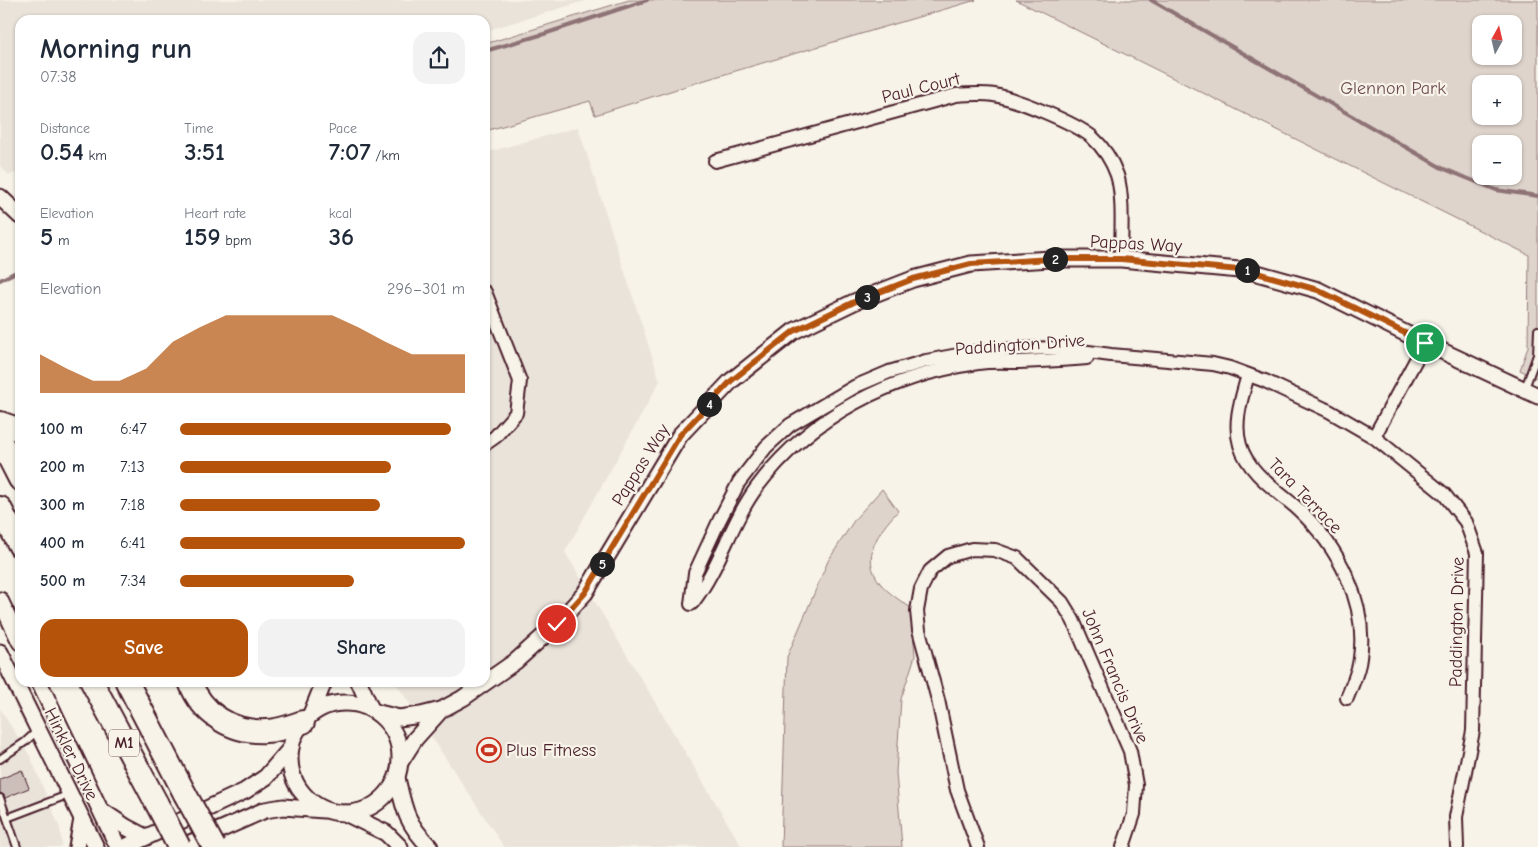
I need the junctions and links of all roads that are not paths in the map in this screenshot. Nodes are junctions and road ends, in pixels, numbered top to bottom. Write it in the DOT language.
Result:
graph roads {
  1 [pos="715,161"];
  2 [pos="0,197"];
  3 [pos="15,211"];
  4 [pos="1121,259"];
  5 [pos="490,305"];
  6 [pos="1538,330"];
  7 [pos="1425,343"];
  8 [pos="1111,356"];
  9 [pos="1248,375"];
  10 [pos="1531,393"];
  11 [pos="0,423"];
  12 [pos="15,428"];
  13 [pos="1374,437"];
  14 [pos="0,440"];
  15 [pos="490,440"];
  16 [pos="15,469"];
  17 [pos="0,508"];
  18 [pos="15,536"];
  19 [pos="0,600"];
  20 [pos="15,632"];
  21 [pos="0,652"];
  22 [pos="490,680"];
  23 [pos="15,683"];
  24 [pos="17,687"];
  25 [pos="41,687"];
  26 [pos="95,687"];
  27 [pos="130,687"];
  28 [pos="192,687"];
  29 [pos="322,687"];
  30 [pos="362,687"];
  31 [pos="478,687"];
  32 [pos="46,698"];
  33 [pos="1347,698"];
  34 [pos="441,710"];
  35 [pos="375,711"];
  36 [pos="307,718"];
  37 [pos="38,730"];
  38 [pos="291,748"];
  39 [pos="0,759"];
  40 [pos="401,761"];
  41 [pos="397,778"];
  42 [pos="70,794"];
  43 [pos="0,798"];
  44 [pos="100,809"];
  45 [pos="339,812"];
  46 [pos="7,818"];
  47 [pos="82,819"];
  48 [pos="146,837"];
  49 [pos="17,847"];
  50 [pos="77,847"];
  51 [pos="96,847"];
  52 [pos="118,847"];
  53 [pos="124,847"];
  54 [pos="180,847"];
  55 [pos="214,847"];
  56 [pos="400,847"];
  57 [pos="430,847"];
  58 [pos="978,847"];
  59 [pos="1122,847"];
  60 [pos="1458,847"];
  1 -- 4 [label="street, Paul Court"];
  2 -- 3 [label="street"];
  4 -- 7 [label="street, Pappas Way"];
  4 -- 22 [label="street, Pappas Way"];
  5 -- 15 [label="street"];
  6 -- 10 [label="lane"];
  7 -- 10 [label="street, Pappas Way"];
  7 -- 13 [label="street"];
  8 -- 8 [label="street, Paddington Drive"];
  8 -- 9 [label="street, Paddington Drive"];
  9 -- 13 [label="street, Paddington Drive"];
  9 -- 33 [label="street, Tara Terrace"];
  11 -- 12 [label="highway"];
  13 -- 60 [label="street, Paddington Drive"];
  14 -- 16 [label="highway"];
  17 -- 18 [label="highway"];
  19 -- 20 [label="street"];
  21 -- 23 [label="street, Hinkler Drive"];
  24 -- 37 [label="street, Hinkler Drive"];
  25 -- 32 [label="street, Hinkler Drive"];
  26 -- 54 [label="highway, M1, bridge"];
  27 -- 55 [label="highway, M1, bridge"];
  28 -- 36 [label="highway"];
  29 -- 36 [label="street"];
  30 -- 35 [label="street"];
  31 -- 34 [label="street, Pappas Way"];
  32 -- 37 [label="street"];
  32 -- 44 [label="street, Hinkler Drive"];
  34 -- 35 [label="street, Pappas Way"];
  34 -- 40 [label="street, Pappas Way"];
  35 -- 36 [label="street"];
  35 -- 40 [label="street"];
  36 -- 38 [label="street"];
  37 -- 39 [label="lane"];
  37 -- 42 [label="street, Hinkler Drive"];
  38 -- 45 [label="street"];
  38 -- 48 [label="street"];
  40 -- 41 [label="street"];
  41 -- 45 [label="street"];
  41 -- 57 [label="street"];
  42 -- 46 [label="lane"];
  42 -- 47 [label="street, Hinkler Drive"];
  43 -- 46 [label="lane"];
  44 -- 48 [label="street"];
  44 -- 52 [label="street, Hinkler Drive"];
  45 -- 54 [label="street"];
  45 -- 56 [label="street"];
  46 -- 49 [label="lane"];
  47 -- 50 [label="street"];
  47 -- 51 [label="street, Hinkler Drive"];
  48 -- 53 [label="street"];
  58 -- 59 [label="street, John Francis Drive"];
}
